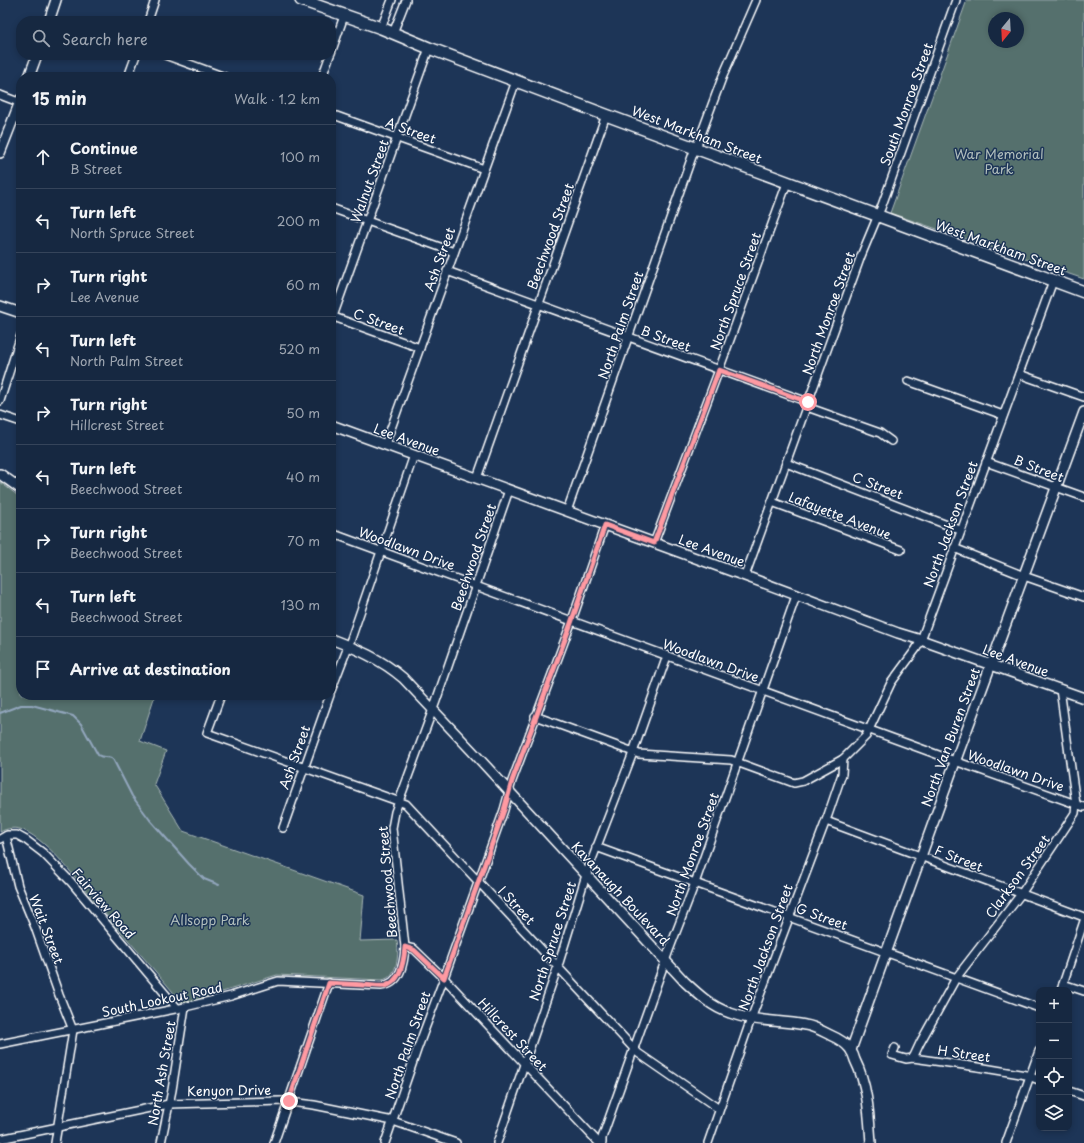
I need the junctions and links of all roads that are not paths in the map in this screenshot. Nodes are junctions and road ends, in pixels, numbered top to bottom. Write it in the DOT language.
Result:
graph roads {
  1 [pos="56,0"];
  2 [pos="155,0"];
  3 [pos="301,0"];
  4 [pos="392,0"];
  5 [pos="406,0"];
  6 [pos="756,0"];
  7 [pos="956,0"];
  8 [pos="51,16"];
  9 [pos="150,16"];
  10 [pos="344,16"];
  11 [pos="381,28"];
  12 [pos="393,33"];
  13 [pos="336,39"];
  14 [pos="429,48"];
  15 [pos="35,60"];
  16 [pos="134,60"];
  17 [pos="178,60"];
  18 [pos="329,60"];
  19 [pos="31,72"];
  20 [pos="130,72"];
  21 [pos="211,72"];
  22 [pos="324,72"];
  23 [pos="516,80"];
  24 [pos="0,95"];
  25 [pos="16,100"];
  26 [pos="16,113"];
  27 [pos="606,115"];
  28 [pos="336,116"];
  29 [pos="397,138"];
  30 [pos="695,148"];
  31 [pos="0,153"];
  32 [pos="484,169"];
  33 [pos="787,182"];
  34 [pos="336,210"];
  35 [pos="877,216"];
  36 [pos="367,221"];
  37 [pos="454,252"];
  38 [pos="448,271"];
  39 [pos="1053,281"];
  40 [pos="1084,292"];
  41 [pos="538,304"];
  42 [pos="0,306"];
  43 [pos="336,307"];
  44 [pos="16,311"];
  45 [pos="336,319"];
  46 [pos="628,337"];
  47 [pos="420,348"];
  48 [pos="16,351"];
  49 [pos="719,370"];
  50 [pos="1019,374"];
  51 [pos="908,381"];
  52 [pos="1084,397"];
  53 [pos="0,401"];
  54 [pos="807,405"];
  55 [pos="1084,412"];
  56 [pos="0,415"];
  57 [pos="1002,415"];
  58 [pos="16,420"];
  59 [pos="336,427"];
  60 [pos="891,441"];
  61 [pos="385,445"];
  62 [pos="414,455"];
  63 [pos="986,462"];
  64 [pos="786,463"];
  65 [pos="0,474"];
  66 [pos="477,478"];
  67 [pos="16,485"];
  68 [pos="1057,488"];
  69 [pos="509,490"];
  70 [pos="1084,497"];
  71 [pos="772,502"];
  72 [pos="567,511"];
  73 [pos="605,525"];
  74 [pos="960,530"];
  75 [pos="336,535"];
  76 [pos="654,543"];
  77 [pos="954,548"];
  78 [pos="901,550"];
  79 [pos="381,551"];
  80 [pos="745,576"];
  81 [pos="1024,576"];
  82 [pos="476,586"];
  83 [pos="796,596"];
  84 [pos="1084,597"];
  85 [pos="571,621"];
  86 [pos="921,640"];
  87 [pos="336,641"];
  88 [pos="348,646"];
  89 [pos="667,656"];
  90 [pos="991,664"];
  91 [pos="336,678"];
  92 [pos="1060,690"];
  93 [pos="763,691"];
  94 [pos="1084,698"];
  95 [pos="219,700"];
  96 [pos="328,700"];
  97 [pos="433,710"];
  98 [pos="535,716"];
  99 [pos="870,730"];
  100 [pos="633,752"];
  101 [pos="843,759"];
  102 [pos="955,761"];
  103 [pos="737,763"];
  104 [pos="303,767"];
  105 [pos="509,792"];
  106 [pos="399,801"];
  107 [pos="1076,804"];
  108 [pos="1084,807"];
  109 [pos="826,821"];
  110 [pos="282,828"];
  111 [pos="3,837"];
  112 [pos="596,847"];
  113 [pos="921,856"];
  114 [pos="586,875"];
  115 [pos="478,881"];
  116 [pos="695,883"];
  117 [pos="1021,894"];
  118 [pos="789,917"];
  119 [pos="1084,917"];
  120 [pos="1084,921"];
  121 [pos="405,947"];
  122 [pos="886,952"];
  123 [pos="666,960"];
  124 [pos="558,966"];
  125 [pos="444,978"];
  126 [pos="956,978"];
  127 [pos="329,983"];
  128 [pos="1062,987"];
  129 [pos="1072,989"];
  130 [pos="1084,991"];
  131 [pos="1036,1007"];
  132 [pos="182,1008"];
  133 [pos="751,1019"];
  134 [pos="73,1030"];
  135 [pos="0,1044"];
  136 [pos="634,1048"];
  137 [pos="895,1048"];
  138 [pos="851,1050"];
  139 [pos="913,1058"];
  140 [pos="1036,1059"];
  141 [pos="524,1063"];
  142 [pos="1030,1076"];
  143 [pos="1036,1079"];
  144 [pos="1072,1092"];
  145 [pos="1084,1096"];
  146 [pos="289,1101"];
  147 [pos="169,1104"];
  148 [pos="719,1109"];
  149 [pos="393,1121"];
  150 [pos="58,1126"];
  151 [pos="0,1139"];
  152 [pos="56,1143"];
  153 [pos="161,1143"];
  154 [pos="274,1143"];
  155 [pos="386,1143"];
  156 [pos="456,1143"];
  157 [pos="497,1143"];
  158 [pos="599,1143"];
  159 [pos="602,1143"];
  160 [pos="708,1143"];
  161 [pos="871,1143"];
  162 [pos="1006,1143"];
  1 -- 8 [label="street"];
  2 -- 9 [label="street"];
  3 -- 10 [label="main road, West Markham Street"];
  4 -- 11 [label="street"];
  5 -- 12 [label="street"];
  6 -- 30 [label="street, North Palm Street"];
  7 -- 35 [label="street, South Monroe Street"];
  10 -- 11 [label="main road, West Markham Street"];
  10 -- 13 [label="street"];
  11 -- 12 [label="main road, West Markham Street"];
  12 -- 14 [label="main road, West Markham Street"];
  14 -- 23 [label="main road, West Markham Street"];
  14 -- 29 [label="street, Walnut Street"];
  15 -- 19 [label="street"];
  16 -- 20 [label="street"];
  17 -- 21 [label="street"];
  18 -- 22 [label="street"];
  23 -- 27 [label="main road, West Markham Street"];
  23 -- 32 [label="street, Ash Street"];
  24 -- 25 [label="street"];
  26 -- 31 [label="street"];
  27 -- 30 [label="main road, West Markham Street"];
  27 -- 41 [label="street, Beechwood Street"];
  28 -- 29 [label="street, A Street"];
  29 -- 32 [label="street, A Street"];
  29 -- 36 [label="street, Walnut Street"];
  30 -- 33 [label="main road, West Markham Street"];
  30 -- 46 [label="street, North Palm Street"];
  32 -- 37 [label="street, Ash Street"];
  33 -- 35 [label="main road, West Markham Street"];
  33 -- 49 [label="street, North Spruce Street"];
  34 -- 36 [label="street"];
  35 -- 39 [label="main road, West Markham Street"];
  35 -- 54 [label="street, North Monroe Street"];
  36 -- 37 [label="street"];
  36 -- 43 [label="street, Walnut Street"];
  37 -- 38 [label="street, Ash Street"];
  38 -- 41 [label="street, B Street"];
  38 -- 47 [label="street, Ash Street"];
  39 -- 40 [label="main road, West Markham Street"];
  39 -- 50 [label="street, North Jackson Street"];
  41 -- 46 [label="street, B Street"];
  41 -- 66 [label="street, Beechwood Street"];
  42 -- 44 [label="street"];
  45 -- 47 [label="street, C Street"];
  46 -- 49 [label="street, B Street"];
  46 -- 72 [label="street, North Palm Street"];
  47 -- 61 [label="street, Ash Street"];
  48 -- 53 [label="street"];
  49 -- 54 [label="street, B Street"];
  49 -- 76 [label="street, North Spruce Street"];
  50 -- 52 [label="street"];
  50 -- 57 [label="street, North Jackson Street"];
  51 -- 57 [label="street"];
  54 -- 60 [label="street, B Street"];
  54 -- 64 [label="street, North Monroe Street"];
  55 -- 68 [label="street, North Van Buren Street"];
  56 -- 58 [label="street"];
  57 -- 63 [label="street, North Jackson Street"];
  59 -- 61 [label="street, Lee Avenue"];
  61 -- 62 [label="street, Lee Avenue"];
  62 -- 66 [label="street, Lee Avenue"];
  62 -- 79 [label="street"];
  63 -- 68 [label="street, B Street"];
  63 -- 74 [label="street, North Jackson Street"];
  64 -- 71 [label="street, North Monroe Street"];
  64 -- 74 [label="street, C Street"];
  65 -- 67 [label="street"];
  66 -- 69 [label="street, Lee Avenue"];
  68 -- 70 [label="street, B Street"];
  68 -- 81 [label="street, North Van Buren Street"];
  69 -- 72 [label="street, Lee Avenue"];
  69 -- 82 [label="street, Beechwood Street"];
  71 -- 78 [label="street, Lafayette Avenue"];
  71 -- 80 [label="street, North Monroe Street"];
  72 -- 73 [label="street, Lee Avenue"];
  73 -- 76 [label="street, Lee Avenue"];
  73 -- 85 [label="street, North Palm Street"];
  74 -- 77 [label="street, North Jackson Street"];
  75 -- 79 [label="street, Woodlawn Drive"];
  76 -- 80 [label="street, Lee Avenue"];
  77 -- 81 [label="street"];
  77 -- 86 [label="street, North Jackson Street"];
  79 -- 82 [label="street, Woodlawn Drive"];
  79 -- 88 [label="street"];
  80 -- 83 [label="street, Lee Avenue"];
  81 -- 84 [label="street"];
  81 -- 90 [label="street, North Van Buren Street"];
  82 -- 85 [label="street, Woodlawn Drive"];
  82 -- 97 [label="street, Beechwood Street"];
  83 -- 86 [label="street, Lee Avenue"];
  83 -- 93 [label="street, North Monroe Street"];
  85 -- 89 [label="street, Woodlawn Drive"];
  85 -- 98 [label="street, North Palm Street"];
  86 -- 90 [label="street, Lee Avenue"];
  86 -- 99 [label="street, North Jackson Street"];
  87 -- 88 [label="street, Kavanaugh Boulevard"];
  88 -- 91 [label="street"];
  88 -- 97 [label="street, Kavanaugh Boulevard"];
  89 -- 93 [label="street, Woodlawn Drive"];
  89 -- 100 [label="street, North Spruce Street"];
  90 -- 92 [label="street, Lee Avenue"];
  90 -- 102 [label="street, North Van Buren Street"];
  92 -- 94 [label="street, Lee Avenue"];
  92 -- 107 [label="street, Clarkson Street"];
  93 -- 99 [label="street, Woodlawn Drive"];
  93 -- 103 [label="street, North Monroe Street"];
  95 -- 104 [label="street, I Street"];
  96 -- 104 [label="street, Ash Street"];
  97 -- 105 [label="street, Kavanaugh Boulevard"];
  97 -- 106 [label="street, Beechwood Street"];
  98 -- 100 [label="street, North Jackson Street"];
  98 -- 105 [label="street, North Palm Street"];
  99 -- 101 [label="street, North Jackson Street"];
  99 -- 102 [label="street, Woodlawn Drive"];
  100 -- 103 [label="street, North Jackson Street"];
  100 -- 112 [label="street, North Spruce Street"];
  101 -- 103 [label="street, North Jackson Street"];
  101 -- 109 [label="street, North Jackson Street"];
  102 -- 107 [label="street, Woodlawn Drive"];
  102 -- 113 [label="street, North Van Buren Street"];
  103 -- 116 [label="street, North Monroe Street"];
  104 -- 106 [label="street, I Street"];
  104 -- 110 [label="street, Ash Street"];
  105 -- 114 [label="street, Kavanaugh Boulevard"];
  105 -- 115 [label="street, North Palm Street"];
  106 -- 115 [label="street, I Street"];
  106 -- 121 [label="street, Beechwood Street"];
  107 -- 108 [label="street, Woodlawn Drive"];
  107 -- 117 [label="street, Clarkson Street"];
  109 -- 113 [label="street, F Street"];
  109 -- 118 [label="street, North Jackson Street"];
  111 -- 132 [label="street, Fairview Road"];
  111 -- 134 [label="street, Wait Street"];
  112 -- 114 [label="street, North Spruce Street"];
  112 -- 116 [label="street, G Street"];
  113 -- 117 [label="street, F Street"];
  113 -- 122 [label="street, North Van Buren Street"];
  114 -- 123 [label="street, Kavanaugh Boulevard"];
  114 -- 124 [label="street, North Spruce Street"];
  115 -- 124 [label="street, I Street"];
  115 -- 125 [label="street, North Palm Street"];
  116 -- 118 [label="street, G Street"];
  116 -- 123 [label="street, North Monroe Street"];
  117 -- 119 [label="street, F Street"];
  117 -- 126 [label="street, Clarkson Street"];
  118 -- 122 [label="street, G Street"];
  118 -- 133 [label="street, North Jackson Street"];
  120 -- 128 [label="street"];
  121 -- 125 [label="street, Hillcrest Street"];
  121 -- 127 [label="street, Beechwood Street"];
  122 -- 126 [label="street, G Street"];
  122 -- 138 [label="street, North Van Buren Street"];
  123 -- 133 [label="street, Kavanaugh Boulevard"];
  123 -- 136 [label="street, North Monroe Street"];
  124 -- 136 [label="street, I Street"];
  124 -- 141 [label="street, North Spruce Street"];
  125 -- 141 [label="street, Hillcrest Street"];
  125 -- 149 [label="street, North Palm Street"];
  126 -- 131 [label="street, G Street"];
  126 -- 139 [label="street, Clarkson Street"];
  127 -- 132 [label="street, South Lookout Road"];
  127 -- 146 [label="street"];
  129 -- 130 [label="street"];
  132 -- 134 [label="street, South Lookout Road"];
  132 -- 147 [label="street, North Ash Street"];
  133 -- 138 [label="street, Kavanaugh Boulevard"];
  133 -- 148 [label="street, North Jackson Street"];
  134 -- 135 [label="street, South Lookout Road"];
  134 -- 150 [label="street"];
  136 -- 148 [label="street, I Street"];
  136 -- 159 [label="street, North Monroe Street"];
  137 -- 139 [label="street, H Street"];
  138 -- 161 [label="street, Kavanaugh Boulevard"];
  139 -- 142 [label="street, H Street"];
  140 -- 142 [label="street"];
  141 -- 157 [label="street, North Spruce Street"];
  141 -- 158 [label="street, Hillcrest Street"];
  142 -- 143 [label="street, H Street"];
  142 -- 162 [label="street"];
  144 -- 145 [label="street"];
  146 -- 147 [label="street, Kenyon Drive"];
  146 -- 149 [label="street, Kenyon Drive"];
  146 -- 154 [label="street"];
  147 -- 150 [label="street, Kenyon Drive"];
  147 -- 153 [label="street, North Ash Street"];
  148 -- 160 [label="street, North Jackson Street"];
  149 -- 155 [label="street, North Palm Street"];
  149 -- 156 [label="street, Kenyon Drive"];
  150 -- 151 [label="street, Kenyon Drive"];
  150 -- 152 [label="street"];
}
